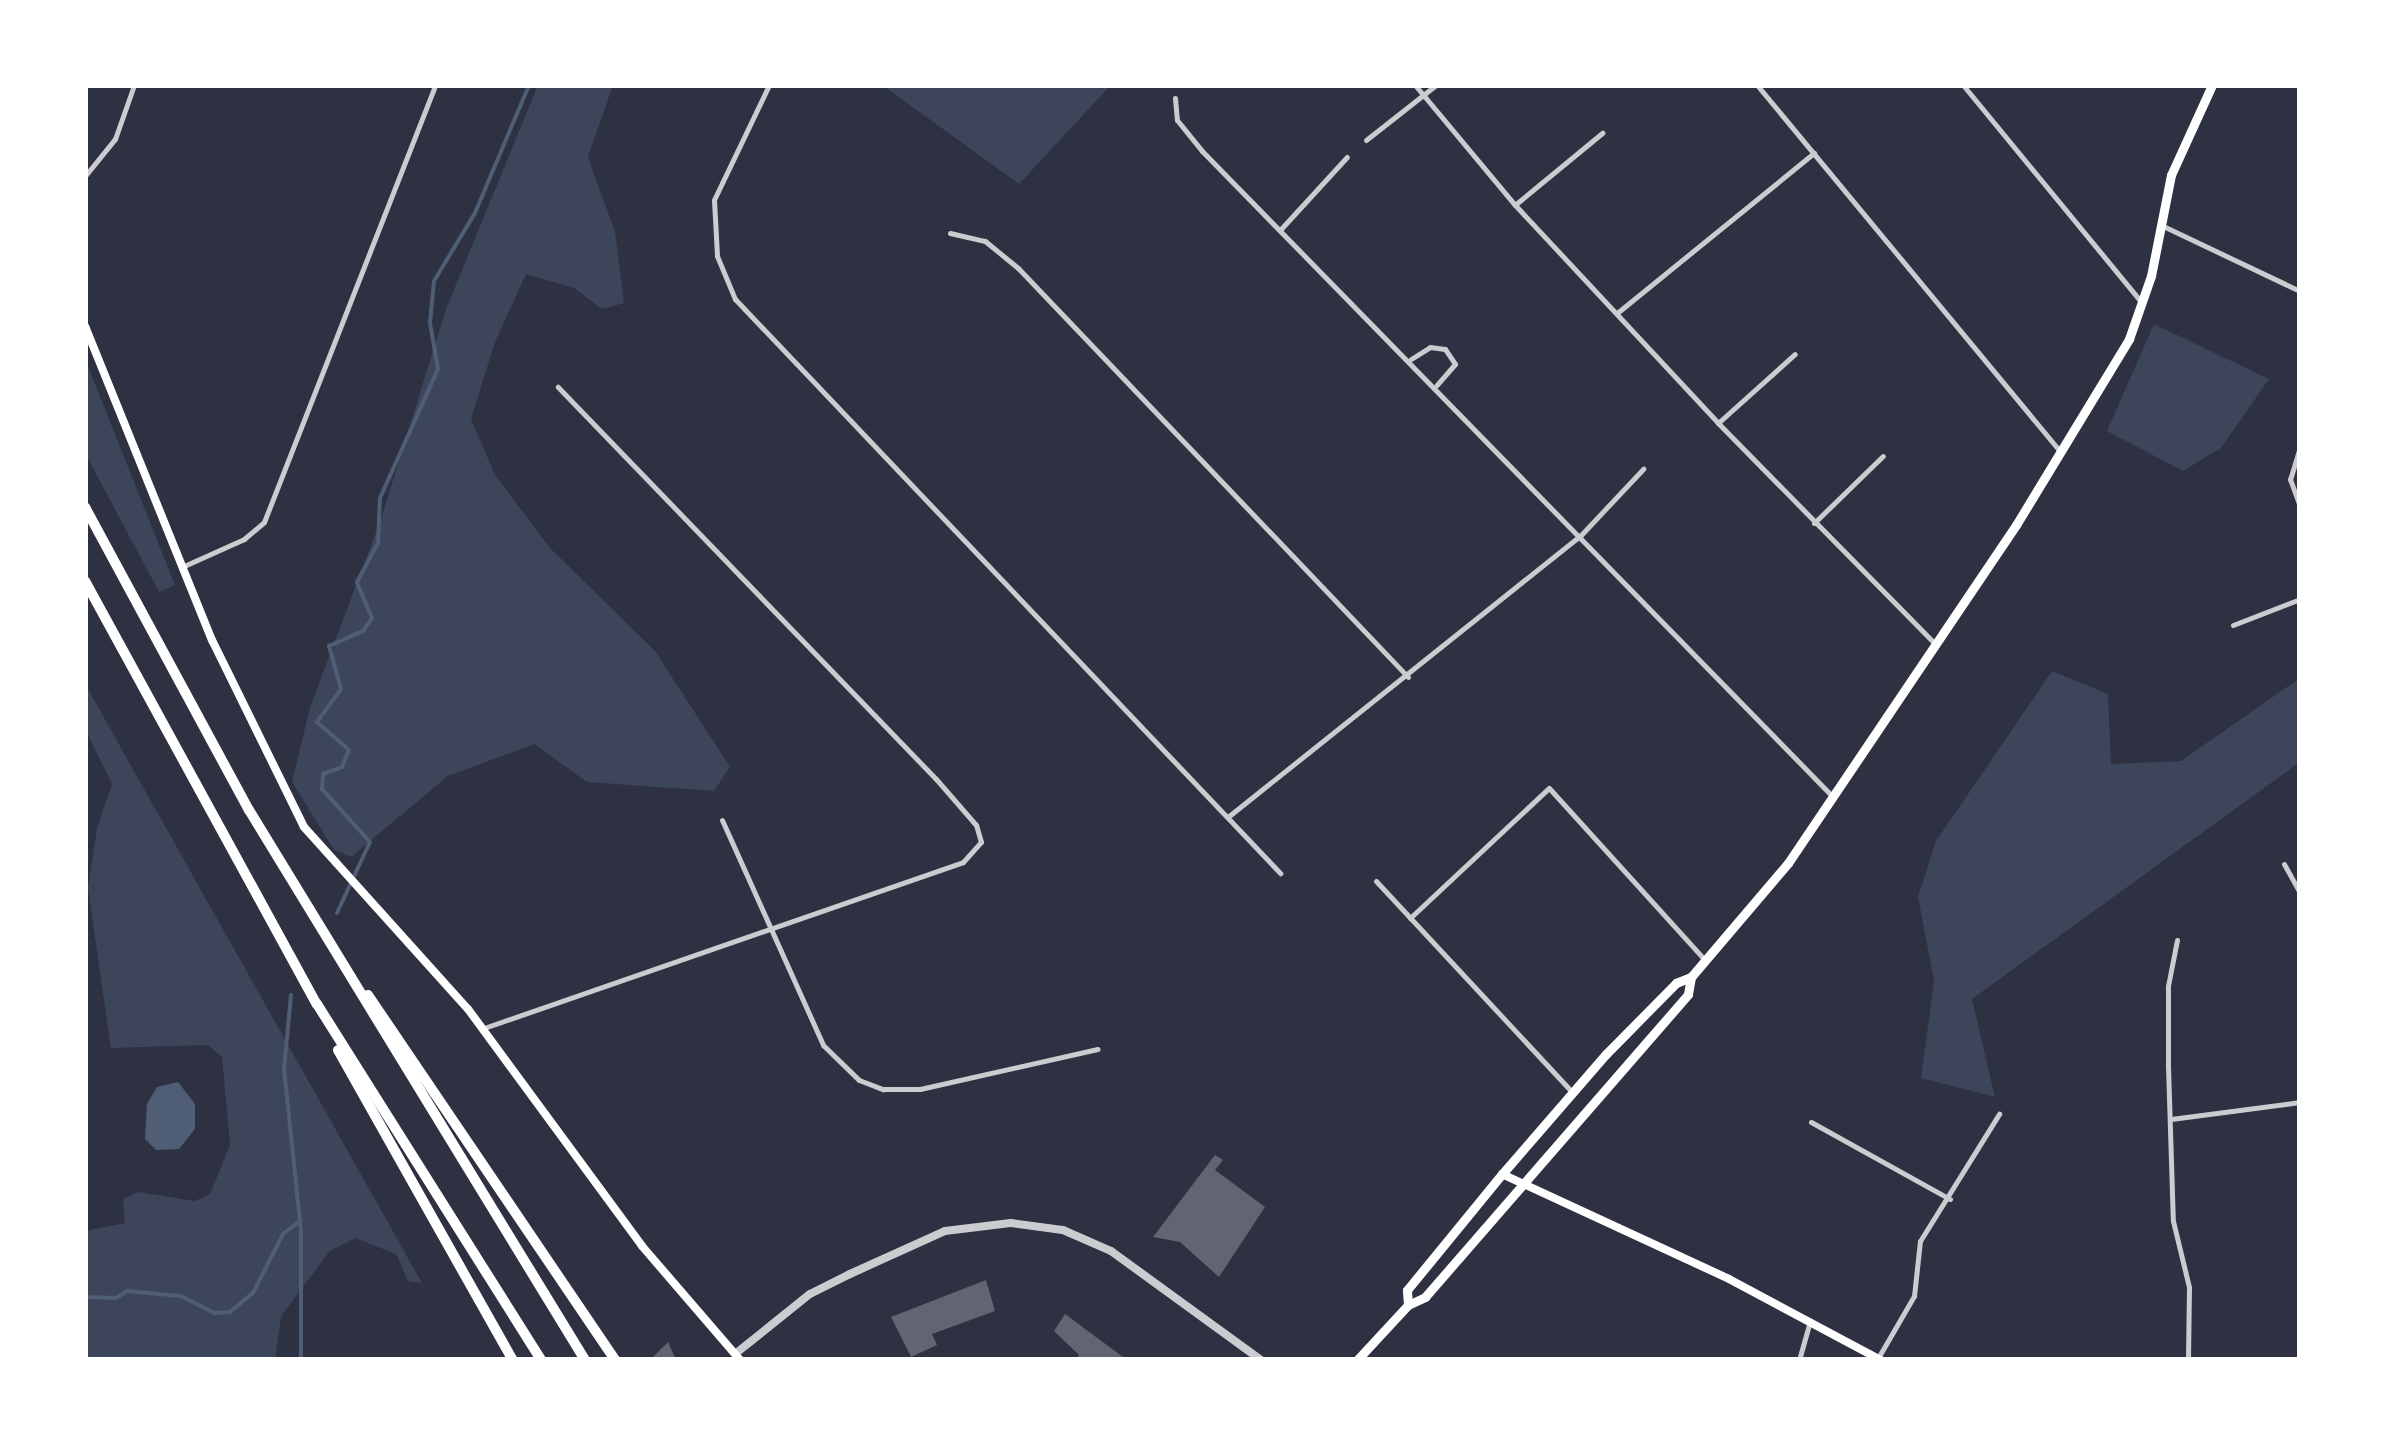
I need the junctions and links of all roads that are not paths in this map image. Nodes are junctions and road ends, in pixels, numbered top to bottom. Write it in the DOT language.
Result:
graph roads {
  1 [pos="134,85"];
  2 [pos="435,85"];
  3 [pos="770,85"];
  4 [pos="1415,85"];
  5 [pos="1436,85"];
  6 [pos="1757,85"];
  7 [pos="1963,85"];
  8 [pos="2208,87"];
  9 [pos="1424,97"];
  10 [pos="1175,98"];
  11 [pos="1602,133"];
  12 [pos="1366,140"];
  13 [pos="1814,154"];
  14 [pos="1347,157"];
  15 [pos="85,176"];
  16 [pos="1515,205"];
  17 [pos="2161,225"];
  18 [pos="1280,230"];
  19 [pos="950,234"];
  20 [pos="2300,291"];
  21 [pos="2142,304"];
  22 [pos="1617,314"];
  23 [pos="85,326"];
  24 [pos="1796,354"];
  25 [pos="1411,359"];
  26 [pos="1437,385"];
  27 [pos="558,387"];
  28 [pos="1718,423"];
  29 [pos="2300,447"];
  30 [pos="2062,453"];
  31 [pos="1883,456"];
  32 [pos="1642,469"];
  33 [pos="2300,506"];
  34 [pos="85,507"];
  35 [pos="1814,524"];
  36 [pos="1581,535"];
  37 [pos="181,567"];
  38 [pos="85,582"];
  39 [pos="2300,599"];
  40 [pos="2233,624"];
  41 [pos="1935,644"];
  42 [pos="1408,677"];
  43 [pos="1834,798"];
  44 [pos="1230,816"];
  45 [pos="722,820"];
  46 [pos="2284,864"];
  47 [pos="1280,873"];
  48 [pos="1376,881"];
  49 [pos="2300,894"];
  50 [pos="1410,918"];
  51 [pos="772,928"];
  52 [pos="2177,940"];
  53 [pos="1706,961"];
  54 [pos="350,976"];
  55 [pos="1691,977"];
  56 [pos="317,1004"];
  57 [pos="484,1028"];
  58 [pos="1098,1049"];
  59 [pos="1572,1094"];
  60 [pos="2300,1102"];
  61 [pos="1999,1114"];
  62 [pos="2171,1119"];
  63 [pos="1811,1122"];
  64 [pos="1502,1174"];
  65 [pos="1520,1185"];
  66 [pos="1950,1199"];
  67 [pos="1408,1306"];
  68 [pos="1810,1321"];
  69 [pos="737,1357"];
  70 [pos="1879,1359"];
  71 [pos="512,1360"];
  72 [pos="541,1360"];
  73 [pos="585,1360"];
  74 [pos="615,1360"];
  75 [pos="1261,1360"];
  76 [pos="1357,1360"];
  77 [pos="1799,1360"];
  78 [pos="2188,1360"];
  1 -- 15 [label="street"];
  2 -- 37 [label="street"];
  3 -- 44 [label="street"];
  4 -- 9 [label="street"];
  5 -- 9 [label="street"];
  6 -- 13 [label="street"];
  7 -- 21 [label="street"];
  8 -- 17 [label="main road"];
  9 -- 12 [label="street"];
  9 -- 16 [label="street"];
  10 -- 18 [label="street"];
  11 -- 16 [label="street"];
  13 -- 22 [label="street"];
  13 -- 30 [label="street"];
  14 -- 18 [label="street"];
  16 -- 22 [label="street"];
  17 -- 20 [label="street"];
  17 -- 21 [label="main road"];
  18 -- 25 [label="street"];
  19 -- 42 [label="street"];
  21 -- 30 [label="main road"];
  22 -- 28 [label="street"];
  23 -- 37 [label="main road"];
  24 -- 28 [label="street"];
  25 -- 26 [label="street"];
  25 -- 26 [label="street"];
  26 -- 36 [label="street"];
  27 -- 51 [label="street"];
  28 -- 35 [label="street"];
  29 -- 33 [label="street"];
  30 -- 41 [label="main road"];
  31 -- 35 [label="street"];
  32 -- 36 [label="street"];
  34 -- 54 [label="highway"];
  35 -- 41 [label="street"];
  36 -- 42 [label="street"];
  36 -- 43 [label="street"];
  37 -- 57 [label="main road"];
  38 -- 56 [label="highway"];
  39 -- 40 [label="street"];
  41 -- 43 [label="main road"];
  42 -- 44 [label="street"];
  43 -- 53 [label="main road"];
  44 -- 47 [label="street"];
  45 -- 51 [label="street"];
  46 -- 49 [label="street"];
  48 -- 50 [label="street"];
  50 -- 53 [label="street"];
  50 -- 59 [label="street"];
  51 -- 57 [label="street"];
  51 -- 58 [label="street"];
  52 -- 62 [label="street"];
  53 -- 55 [label="main road"];
  54 -- 73 [label="highway"];
  54 -- 74 [label="highway"];
  55 -- 59 [label="main road"];
  55 -- 65 [label="main road"];
  56 -- 71 [label="highway"];
  56 -- 72 [label="highway"];
  57 -- 69 [label="main road"];
  59 -- 64 [label="main road"];
  60 -- 62 [label="street"];
  61 -- 66 [label="street"];
  62 -- 78 [label="street"];
  63 -- 66 [label="street"];
  64 -- 65 [label="main road"];
  64 -- 67 [label="main road"];
  65 -- 67 [label="main road"];
  65 -- 68 [label="main road"];
  66 -- 70 [label="street"];
  67 -- 76 [label="main road"];
  68 -- 70 [label="main road"];
  68 -- 77 [label="street"];
  69 -- 75 [label="street"];
}
